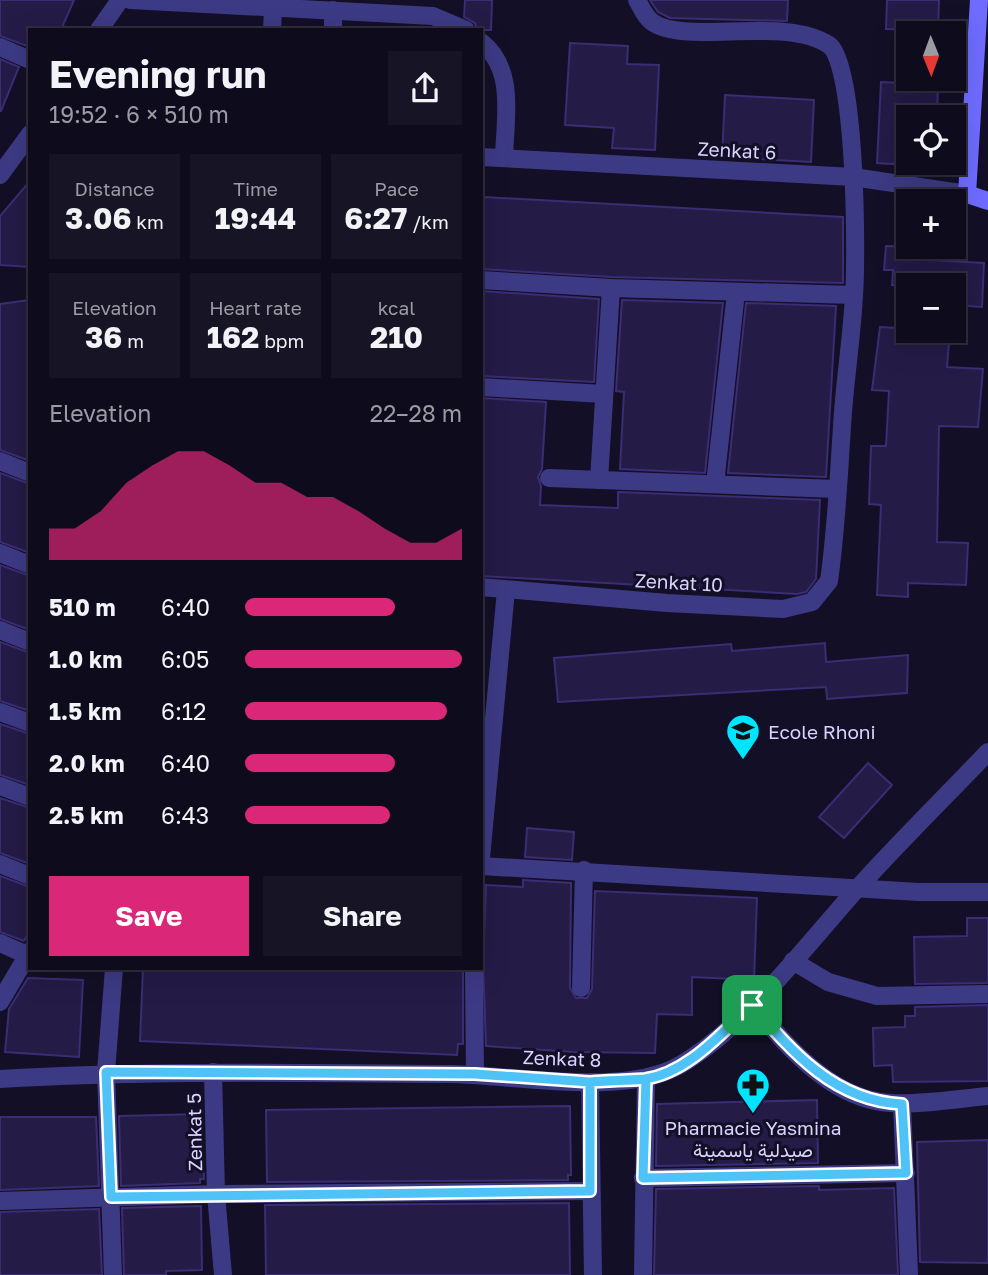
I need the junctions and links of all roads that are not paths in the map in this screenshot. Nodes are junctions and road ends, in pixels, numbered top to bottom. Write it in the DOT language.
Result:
graph roads {
  1 [pos="121,0"];
  2 [pos="130,0"];
  3 [pos="637,0"];
  4 [pos="979,0"];
  5 [pos="273,9"];
  6 [pos="333,10"];
  7 [pos="100,28"];
  8 [pos="272,28"];
  9 [pos="333,28"];
  10 [pos="461,28"];
  11 [pos="483,43"];
  12 [pos="0,47"];
  13 [pos="28,59"];
  14 [pos="28,137"];
  15 [pos="483,157"];
  16 [pos="504,158"];
  17 [pos="0,175"];
  18 [pos="853,177"];
  19 [pos="967,194"];
  20 [pos="988,201"];
  21 [pos="483,280"];
  22 [pos="611,288"];
  23 [pos="736,292"];
  24 [pos="854,295"];
  25 [pos="483,387"];
  26 [pos="604,394"];
  27 [pos="0,461"];
  28 [pos="28,472"];
  29 [pos="549,478"];
  30 [pos="599,480"];
  31 [pos="715,484"];
  32 [pos="837,489"];
  33 [pos="0,552"];
  34 [pos="28,564"];
  35 [pos="483,587"];
  36 [pos="506,590"];
  37 [pos="0,630"];
  38 [pos="28,641"];
  39 [pos="488,708"];
  40 [pos="0,712"];
  41 [pos="28,722"];
  42 [pos="988,752"];
  43 [pos="0,786"];
  44 [pos="28,796"];
  45 [pos="483,815"];
  46 [pos="0,864"];
  47 [pos="483,866"];
  48 [pos="584,870"];
  49 [pos="28,875"];
  50 [pos="857,889"];
  51 [pos="988,892"];
  52 [pos="0,943"];
  53 [pos="28,953"];
  54 [pos="793,961"];
  55 [pos="114,970"];
  56 [pos="474,970"];
  57 [pos="581,988"];
  58 [pos="988,994"];
  59 [pos="0,1002"];
  60 [pos="752,1005"];
  61 [pos="106,1072"];
  62 [pos="213,1072"];
  63 [pos="475,1074"];
  64 [pos="0,1079"];
  65 [pos="646,1079"];
  66 [pos="590,1082"];
  67 [pos="988,1096"];
  68 [pos="902,1104"];
  69 [pos="906,1173"];
  70 [pos="643,1178"];
  71 [pos="590,1191"];
  72 [pos="216,1194"];
  73 [pos="111,1197"];
  74 [pos="0,1201"];
  75 [pos="113,1275"];
  76 [pos="223,1275"];
  77 [pos="593,1275"];
  78 [pos="643,1275"];
  79 [pos="909,1275"];
  1 -- 7 [label="street"];
  2 -- 5 [label="street"];
  3 -- 18 [label="street, Zenkat 10"];
  4 -- 19 [label="main road"];
  5 -- 6 [label="street"];
  5 -- 8 [label="street"];
  6 -- 9 [label="street"];
  6 -- 10 [label="street"];
  11 -- 16 [label="street"];
  12 -- 13 [label="street"];
  14 -- 17 [label="street"];
  15 -- 16 [label="street, Zenkat 6"];
  16 -- 18 [label="street, Zenkat 6"];
  18 -- 19 [label="street, Zenkat 6"];
  18 -- 24 [label="street, Zenkat 10"];
  19 -- 20 [label="main road, Zenkat 6"];
  21 -- 22 [label="street"];
  22 -- 23 [label="street"];
  22 -- 26 [label="street"];
  23 -- 24 [label="street"];
  23 -- 31 [label="street"];
  24 -- 32 [label="street, Zenkat 10"];
  25 -- 26 [label="street"];
  26 -- 30 [label="street"];
  27 -- 28 [label="street"];
  29 -- 30 [label="street"];
  30 -- 31 [label="street"];
  31 -- 32 [label="street"];
  32 -- 36 [label="street, Zenkat 10"];
  33 -- 34 [label="street"];
  35 -- 36 [label="street, Zenkat 10"];
  36 -- 39 [label="street"];
  37 -- 38 [label="street"];
  39 -- 45 [label="street"];
  40 -- 41 [label="street"];
  42 -- 50 [label="street, Zenkat 8"];
  43 -- 44 [label="street"];
  46 -- 49 [label="street"];
  47 -- 48 [label="street"];
  48 -- 50 [label="street"];
  48 -- 57 [label="street"];
  50 -- 51 [label="street"];
  50 -- 54 [label="street, Zenkat 8"];
  52 -- 53 [label="street"];
  53 -- 59 [label="street"];
  54 -- 58 [label="street"];
  54 -- 60 [label="street, Zenkat 8"];
  55 -- 61 [label="street"];
  56 -- 63 [label="street"];
  60 -- 65 [label="street, Zenkat 8"];
  60 -- 68 [label="street"];
  61 -- 62 [label="street, Zenkat 8"];
  61 -- 64 [label="street, Zenkat 8"];
  61 -- 73 [label="street"];
  62 -- 63 [label="street, Zenkat 8"];
  62 -- 72 [label="street, Zenkat 5"];
  63 -- 66 [label="street, Zenkat 8"];
  65 -- 66 [label="street, Zenkat 8"];
  65 -- 70 [label="street"];
  66 -- 71 [label="street"];
  67 -- 68 [label="street"];
  68 -- 69 [label="street"];
  69 -- 70 [label="street"];
  69 -- 79 [label="street"];
  70 -- 78 [label="street"];
  71 -- 72 [label="street"];
  71 -- 77 [label="street"];
  72 -- 73 [label="street"];
  72 -- 76 [label="street, Zenkat 5"];
  73 -- 74 [label="street"];
  73 -- 75 [label="street"];
}
